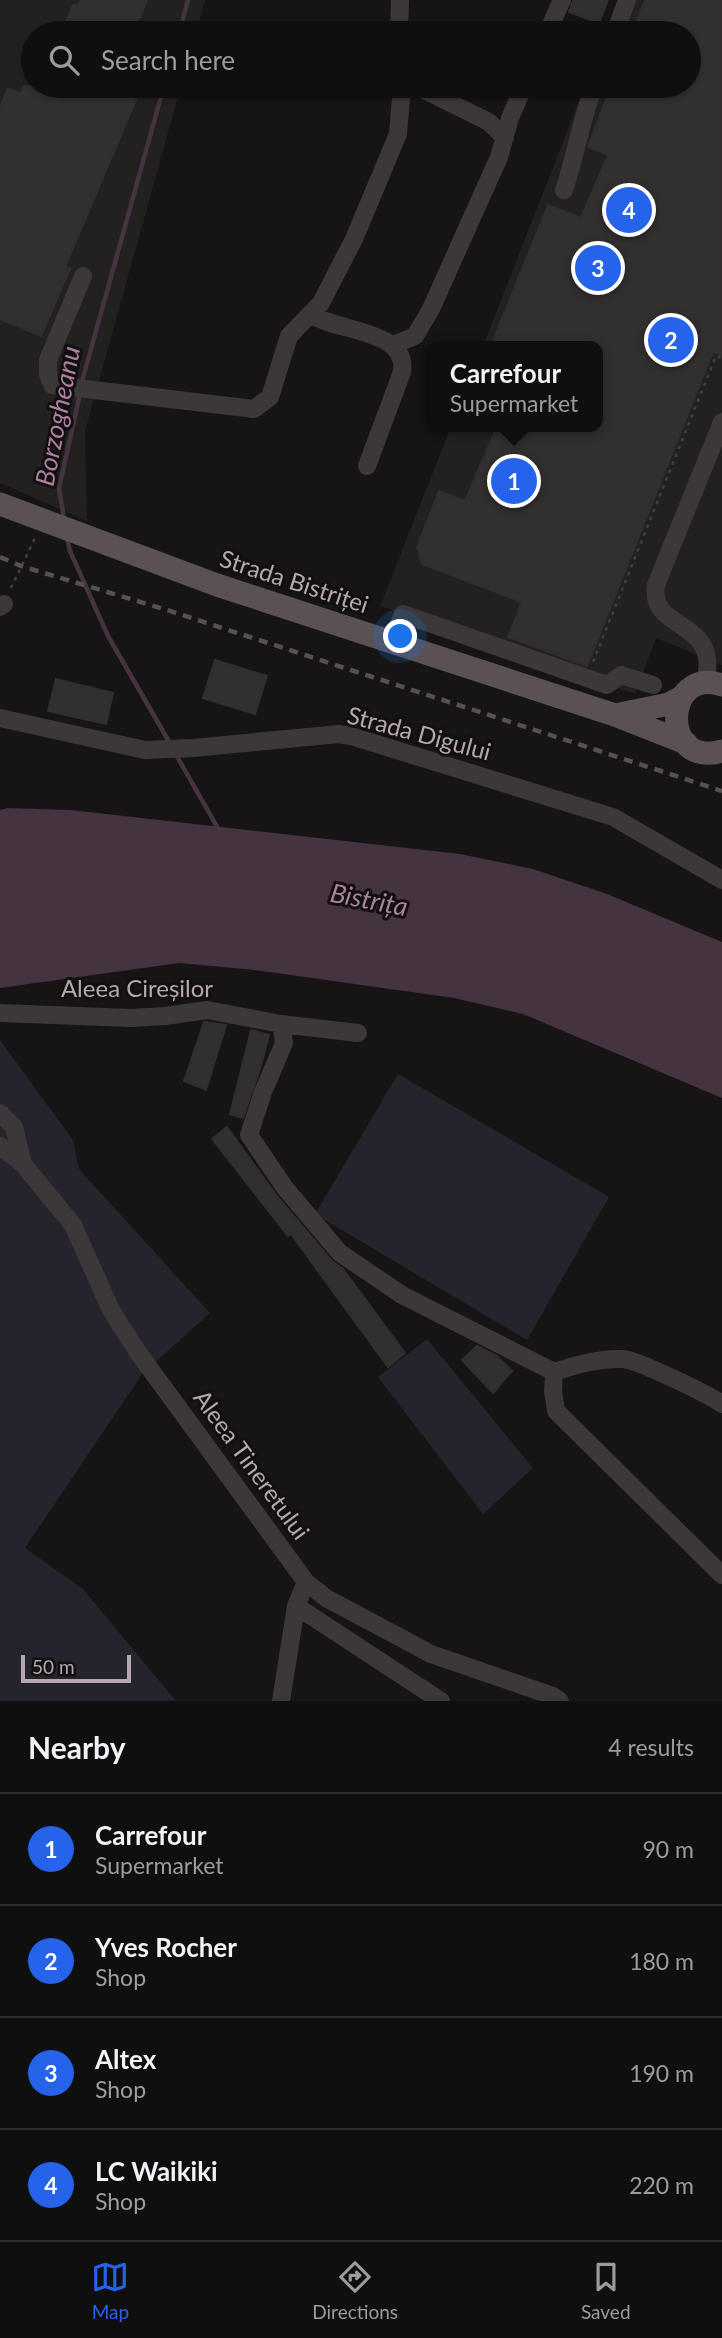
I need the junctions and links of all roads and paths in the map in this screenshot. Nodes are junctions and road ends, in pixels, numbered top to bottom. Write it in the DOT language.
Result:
graph roads {
  1 [pos="400,0"];
  2 [pos="562,0"];
  3 [pos="628,0"];
  4 [pos="399,21"];
  5 [pos="552,21"];
  6 [pos="620,21"];
  7 [pos="401,98"];
  8 [pos="440,98"];
  9 [pos="519,98"];
  10 [pos="590,98"];
  11 [pos="505,138"];
  12 [pos="564,190"];
  13 [pos="83,276"];
  14 [pos="311,314"];
  15 [pos="393,345"];
  16 [pos="722,358"];
  17 [pos="722,422"];
  18 [pos="368,467"];
  19 [pos="0,504"];
  20 [pos="43,520"];
  21 [pos="2,605"];
  22 [pos="391,642"];
  23 [pos="587,677"];
  24 [pos="713,684"];
  25 [pos="653,685"];
  26 [pos="682,696"];
  27 [pos="615,715"];
  28 [pos="0,718"];
  29 [pos="686,743"];
  30 [pos="721,752"];
  31 [pos="722,880"];
  32 [pos="0,1013"];
  33 [pos="281,1024"];
  34 [pos="358,1033"];
  35 [pos="0,1113"];
  36 [pos="0,1146"];
  37 [pos="23,1164"];
  38 [pos="554,1372"];
  39 [pos="722,1404"];
  40 [pos="722,1575"];
  41 [pos="306,1582"];
  42 [pos="296,1606"];
  43 [pos="281,1701"];
  44 [pos="441,1701"];
  45 [pos="560,1701"];
  1 -- 4 [label="street"];
  2 -- 5 [label="street"];
  3 -- 6 [label="street"];
  7 -- 14 [label="street"];
  8 -- 11 [label="street"];
  9 -- 11 [label="street"];
  10 -- 12 [label="street"];
  11 -- 15 [label="street"];
  13 -- 14 [label="street"];
  14 -- 15 [label="street"];
  15 -- 18 [label="street"];
  16 -- 23 [label="path"];
  17 -- 24 [label="street"];
  19 -- 20 [label="main road, Strada Bistriței"];
  20 -- 21 [label="path"];
  20 -- 22 [label="main road, Strada Bistriței"];
  22 -- 23 [label="street"];
  22 -- 27 [label="main road, Strada Bistriței"];
  23 -- 25 [label="street"];
  24 -- 26 [label="main road, Strada Bistriței"];
  26 -- 27 [label="main road, Strada Bistriței"];
  26 -- 29 [label="main road"];
  27 -- 29 [label="main road, Strada Bistriței"];
  28 -- 31 [label="street, Strada Digului"];
  29 -- 30 [label="main road, Strada Bistriței"];
  32 -- 33 [label="street, Aleea Cireșilor"];
  33 -- 34 [label="street, Aleea Cireșilor"];
  33 -- 38 [label="street"];
  35 -- 37 [label="street"];
  36 -- 37 [label="street, Aleea Tineretului"];
  37 -- 41 [label="street, Aleea Tineretului"];
  38 -- 39 [label="street"];
  38 -- 40 [label="street"];
  41 -- 42 [label="street"];
  41 -- 45 [label="street, Aleea Tineretului"];
  42 -- 43 [label="street"];
  42 -- 44 [label="street"];
}
